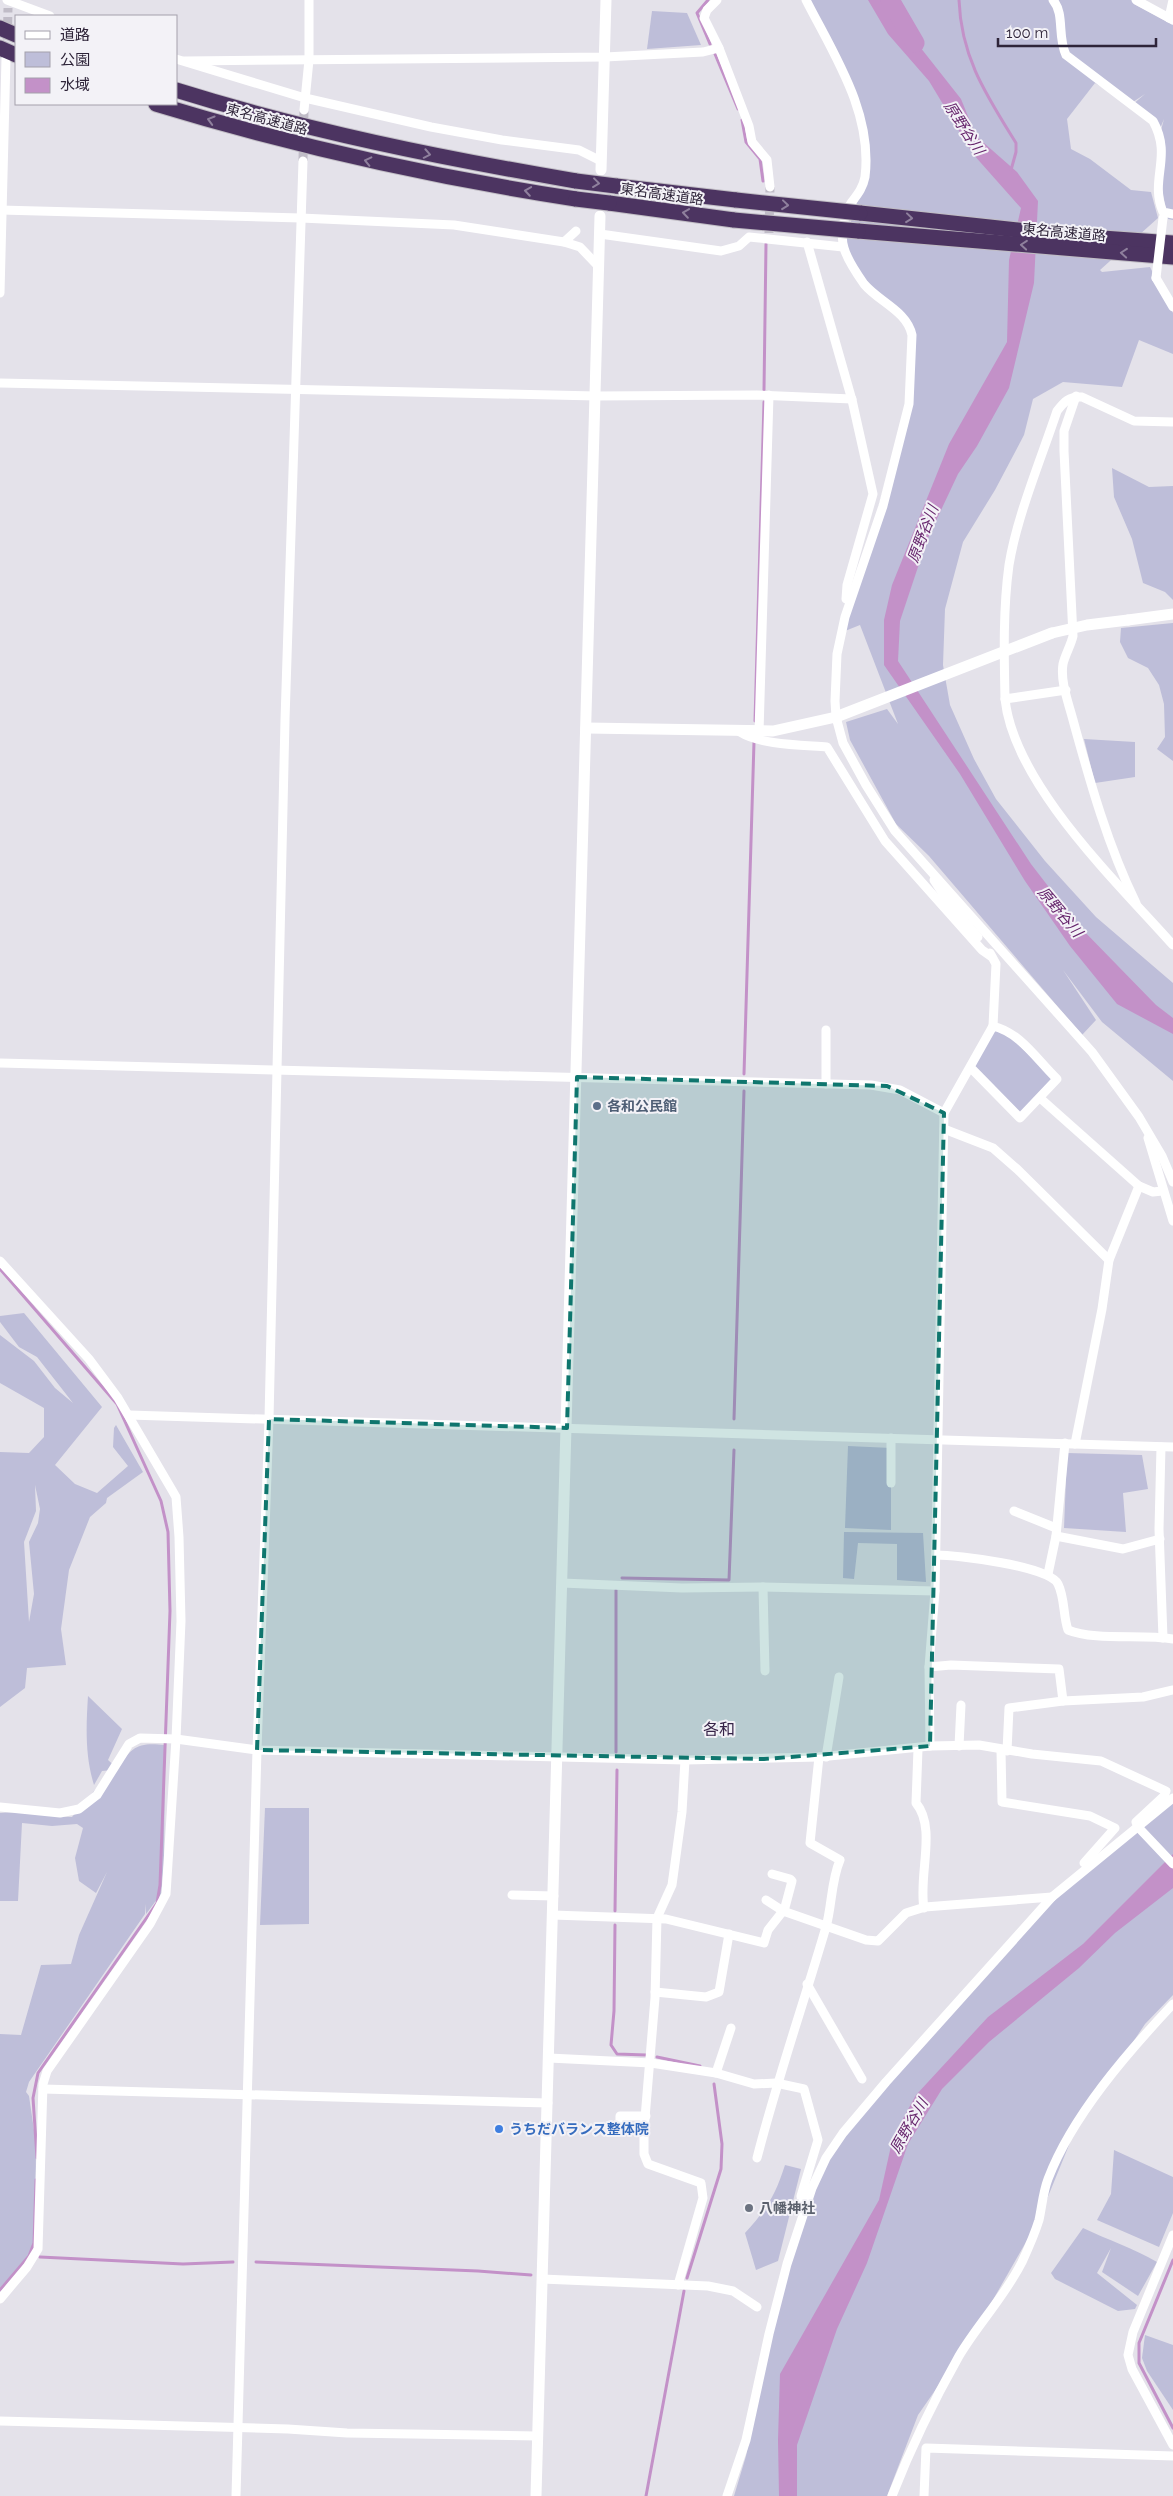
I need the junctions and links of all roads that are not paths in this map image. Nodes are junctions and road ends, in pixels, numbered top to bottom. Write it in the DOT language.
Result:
graph roads {
  1 [pos="309,0"];
  2 [pos="606,0"];
  3 [pos="717,0"];
  4 [pos="806,0"];
  5 [pos="1053,0"];
  6 [pos="1136,0"];
  7 [pos="1173,0"];
  8 [pos="8,2"];
  9 [pos="47,15"];
  10 [pos="1171,19"];
  11 [pos="0,28"];
  12 [pos="15,35"];
  13 [pos="719,48"];
  14 [pos="8,54"];
  15 [pos="605,57"];
  16 [pos="181,60"];
  17 [pos="309,60"];
  18 [pos="3,85"];
  19 [pos="178,91"];
  20 [pos="305,98"];
  21 [pos="160,105"];
  22 [pos="304,110"];
  23 [pos="303,161"];
  24 [pos="601,165"];
  25 [pos="770,187"];
  26 [pos="605,209"];
  27 [pos="1,210"];
  28 [pos="1166,215"];
  29 [pos="301,218"];
  30 [pos="576,231"];
  31 [pos="600,234"];
  32 [pos="564,242"];
  33 [pos="807,242"];
  34 [pos="1074,242"];
  35 [pos="1173,242"];
  36 [pos="843,246"];
  37 [pos="1173,258"];
  38 [pos="599,267"];
  39 [pos="0,292"];
  40 [pos="1173,307"];
  41 [pos="0,384"];
  42 [pos="296,390"];
  43 [pos="769,395"];
  44 [pos="596,396"];
  45 [pos="1076,396"];
  46 [pos="852,399"];
  47 [pos="1173,422"];
  48 [pos="1173,614"];
  49 [pos="845,617"];
  50 [pos="1004,652"];
  51 [pos="1066,690"];
  52 [pos="1004,699"];
  53 [pos="839,716"];
  54 [pos="586,728"];
  55 [pos="740,732"];
  56 [pos="759,732"];
  57 [pos="923,861"];
  58 [pos="1136,903"];
  59 [pos="1173,945"];
  60 [pos="992,957"];
  61 [pos="993,1026"];
  62 [pos="826,1030"];
  63 [pos="0,1063"];
  64 [pos="970,1068"];
  65 [pos="276,1069"];
  66 [pos="577,1077"];
  67 [pos="826,1084"];
  68 [pos="1040,1098"];
  69 [pos="944,1113"];
  70 [pos="1145,1126"];
  71 [pos="944,1128"];
  72 [pos="1173,1182"];
  73 [pos="1139,1186"];
  74 [pos="1162,1190"];
  75 [pos="1173,1221"];
  76 [pos="1109,1260"];
  77 [pos="0,1261"];
  78 [pos="129,1416"];
  79 [pos="268,1420"];
  80 [pos="567,1428"];
  81 [pos="891,1438"];
  82 [pos="938,1439"];
  83 [pos="1065,1443"];
  84 [pos="1075,1444"];
  85 [pos="1161,1447"];
  86 [pos="1173,1447"];
  87 [pos="891,1482"];
  88 [pos="1014,1511"];
  89 [pos="1056,1532"];
  90 [pos="1160,1539"];
  91 [pos="936,1555"];
  92 [pos="1048,1574"];
  93 [pos="562,1583"];
  94 [pos="762,1587"];
  95 [pos="935,1591"];
  96 [pos="1163,1638"];
  97 [pos="1173,1639"];
  98 [pos="929,1667"];
  99 [pos="765,1671"];
  100 [pos="839,1677"];
  101 [pos="1173,1690"];
  102 [pos="1063,1701"];
  103 [pos="961,1705"];
  104 [pos="176,1739"];
  105 [pos="930,1746"];
  106 [pos="959,1746"];
  107 [pos="918,1749"];
  108 [pos="256,1750"];
  109 [pos="1004,1750"];
  110 [pos="823,1757"];
  111 [pos="558,1758"];
  112 [pos="685,1760"];
  113 [pos="1173,1798"];
  114 [pos="0,1807"];
  115 [pos="1138,1827"];
  116 [pos="1173,1864"];
  117 [pos="1082,1870"];
  118 [pos="772,1874"];
  119 [pos="512,1895"];
  120 [pos="554,1896"];
  121 [pos="1052,1897"];
  122 [pos="766,1900"];
  123 [pos="924,1908"];
  124 [pos="784,1911"];
  125 [pos="553,1915"];
  126 [pos="657,1918"];
  127 [pos="826,1925"];
  128 [pos="729,1934"];
  129 [pos="807,1984"];
  130 [pos="655,1992"];
  131 [pos="1173,2004"];
  132 [pos="731,2028"];
  133 [pos="549,2058"];
  134 [pos="651,2063"];
  135 [pos="716,2073"];
  136 [pos="862,2078"];
  137 [pos="776,2083"];
  138 [pos="43,2090"];
  139 [pos="248,2095"];
  140 [pos="548,2103"];
  141 [pos="646,2116"];
  142 [pos="620,2128"];
  143 [pos="757,2158"];
  144 [pos="804,2212"];
  145 [pos="1173,2235"];
  146 [pos="542,2279"];
  147 [pos="678,2285"];
  148 [pos="0,2299"];
  149 [pos="757,2307"];
  150 [pos="0,2421"];
  151 [pos="238,2427"];
  152 [pos="537,2436"];
  153 [pos="1173,2444"];
  154 [pos="1173,2456"];
  155 [pos="236,2496"];
  156 [pos="536,2496"];
  157 [pos="725,2496"];
  158 [pos="892,2496"];
  159 [pos="924,2496"];
  1 -- 17 [label="street"];
  2 -- 15 [label="street"];
  3 -- 13 [label="street"];
  4 -- 36 [label="street"];
  5 -- 28 [label="street"];
  6 -- 10 [label="street"];
  7 -- 10 [label="street"];
  8 -- 9 [label="street"];
  11 -- 12 [label="highway"];
  13 -- 15 [label="street"];
  13 -- 25 [label="street"];
  14 -- 18 [label="street"];
  15 -- 17 [label="street"];
  15 -- 24 [label="street"];
  16 -- 17 [label="street"];
  16 -- 20 [label="street"];
  17 -- 20 [label="street"];
  18 -- 27 [label="street"];
  19 -- 34 [label="highway, 東名高速道路, one-way, bridge"];
  20 -- 22 [label="street"];
  20 -- 24 [label="street"];
  26 -- 21 [label="highway, 東名高速道路, one-way, bridge"];
  23 -- 29 [label="street"];
  26 -- 31 [label="street"];
  34 -- 26 [label="highway, 東名高速道路, one-way, bridge"];
  27 -- 29 [label="street"];
  27 -- 39 [label="street"];
  28 -- 40 [label="street, bridge"];
  29 -- 32 [label="street"];
  29 -- 42 [label="street"];
  30 -- 32 [label="street"];
  31 -- 33 [label="street"];
  31 -- 38 [label="street"];
  32 -- 38 [label="street"];
  33 -- 36 [label="street"];
  33 -- 46 [label="street"];
  34 -- 35 [label="highway, 東名高速道路"];
  37 -- 34 [label="highway, 東名高速道路, one-way"];
  36 -- 49 [label="street"];
  38 -- 44 [label="street"];
  41 -- 42 [label="street"];
  42 -- 44 [label="street"];
  42 -- 65 [label="street"];
  43 -- 44 [label="street"];
  43 -- 46 [label="street"];
  43 -- 56 [label="street"];
  44 -- 54 [label="street"];
  45 -- 47 [label="street"];
  45 -- 50 [label="street"];
  45 -- 51 [label="street"];
  46 -- 49 [label="street"];
  48 -- 50 [label="street, bridge"];
  49 -- 53 [label="street"];
  50 -- 52 [label="street"];
  50 -- 53 [label="street"];
  51 -- 52 [label="street"];
  51 -- 58 [label="street"];
  52 -- 58 [label="street"];
  53 -- 56 [label="street"];
  53 -- 57 [label="street"];
  54 -- 55 [label="street"];
  54 -- 66 [label="street"];
  55 -- 56 [label="street"];
  55 -- 60 [label="street"];
  57 -- 60 [label="street"];
  57 -- 70 [label="street"];
  58 -- 59 [label="street"];
  60 -- 61 [label="street"];
  61 -- 64 [label="street"];
  61 -- 68 [label="street"];
  62 -- 67 [label="street"];
  63 -- 65 [label="street"];
  64 -- 68 [label="street"];
  64 -- 69 [label="street"];
  65 -- 66 [label="street"];
  65 -- 79 [label="street"];
  66 -- 67 [label="street"];
  66 -- 80 [label="street"];
  67 -- 69 [label="street"];
  68 -- 73 [label="street"];
  69 -- 71 [label="street"];
  70 -- 72 [label="street"];
  70 -- 74 [label="street"];
  71 -- 76 [label="street"];
  71 -- 82 [label="street"];
  73 -- 74 [label="street"];
  73 -- 76 [label="street"];
  74 -- 75 [label="street"];
  76 -- 84 [label="street"];
  77 -- 78 [label="street"];
  78 -- 79 [label="street"];
  78 -- 104 [label="street"];
  79 -- 80 [label="street"];
  79 -- 108 [label="street"];
  80 -- 81 [label="street"];
  80 -- 93 [label="street"];
  81 -- 82 [label="street"];
  81 -- 87 [label="street"];
  82 -- 83 [label="street"];
  82 -- 91 [label="street"];
  83 -- 84 [label="street"];
  83 -- 89 [label="street"];
  84 -- 85 [label="street"];
  85 -- 86 [label="street"];
  85 -- 90 [label="street"];
  88 -- 89 [label="street"];
  89 -- 90 [label="street"];
  89 -- 92 [label="street"];
  90 -- 96 [label="street"];
  91 -- 92 [label="street"];
  91 -- 95 [label="street"];
  92 -- 96 [label="street"];
  93 -- 94 [label="street"];
  93 -- 111 [label="street"];
  94 -- 95 [label="street"];
  94 -- 99 [label="street"];
  95 -- 98 [label="street"];
  96 -- 97 [label="street"];
  98 -- 102 [label="street"];
  98 -- 105 [label="street"];
  100 -- 110 [label="street"];
  101 -- 102 [label="street"];
  102 -- 109 [label="street"];
  103 -- 106 [label="street"];
  104 -- 108 [label="street"];
  104 -- 114 [label="street"];
  104 -- 138 [label="street"];
  105 -- 106 [label="street"];
  105 -- 107 [label="street"];
  106 -- 109 [label="street"];
  107 -- 110 [label="street"];
  107 -- 123 [label="street"];
  108 -- 111 [label="street"];
  108 -- 139 [label="street"];
  109 -- 115 [label="street"];
  109 -- 117 [label="street"];
  110 -- 112 [label="street"];
  110 -- 127 [label="street"];
  111 -- 112 [label="street"];
  111 -- 120 [label="street"];
  112 -- 126 [label="street"];
  113 -- 115 [label="street"];
  115 -- 116 [label="street"];
  115 -- 117 [label="street"];
  117 -- 121 [label="street"];
  118 -- 124 [label="street"];
  119 -- 120 [label="street"];
  120 -- 125 [label="street"];
  121 -- 123 [label="street"];
  121 -- 144 [label="street"];
  122 -- 124 [label="street"];
  123 -- 127 [label="street"];
  124 -- 127 [label="street"];
  124 -- 128 [label="street"];
  125 -- 126 [label="street"];
  125 -- 133 [label="street"];
  126 -- 128 [label="street"];
  126 -- 130 [label="street"];
  127 -- 129 [label="street"];
  128 -- 130 [label="street"];
  129 -- 136 [label="street"];
  129 -- 137 [label="street"];
  130 -- 134 [label="street"];
  131 -- 158 [label="street"];
  132 -- 135 [label="street"];
  133 -- 134 [label="street"];
  133 -- 140 [label="street"];
  134 -- 135 [label="street"];
  134 -- 141 [label="street"];
  135 -- 137 [label="street"];
  137 -- 143 [label="street"];
  137 -- 144 [label="street"];
  138 -- 139 [label="street"];
  138 -- 148 [label="street"];
  139 -- 140 [label="street"];
  139 -- 151 [label="street"];
  140 -- 146 [label="street"];
  141 -- 142 [label="street"];
  141 -- 147 [label="street"];
  144 -- 157 [label="street"];
  145 -- 153 [label="street"];
  146 -- 147 [label="street"];
  146 -- 152 [label="street"];
  147 -- 149 [label="street"];
  150 -- 151 [label="street"];
  151 -- 152 [label="street"];
  151 -- 155 [label="street"];
  152 -- 156 [label="street"];
  154 -- 159 [label="street"];
}
